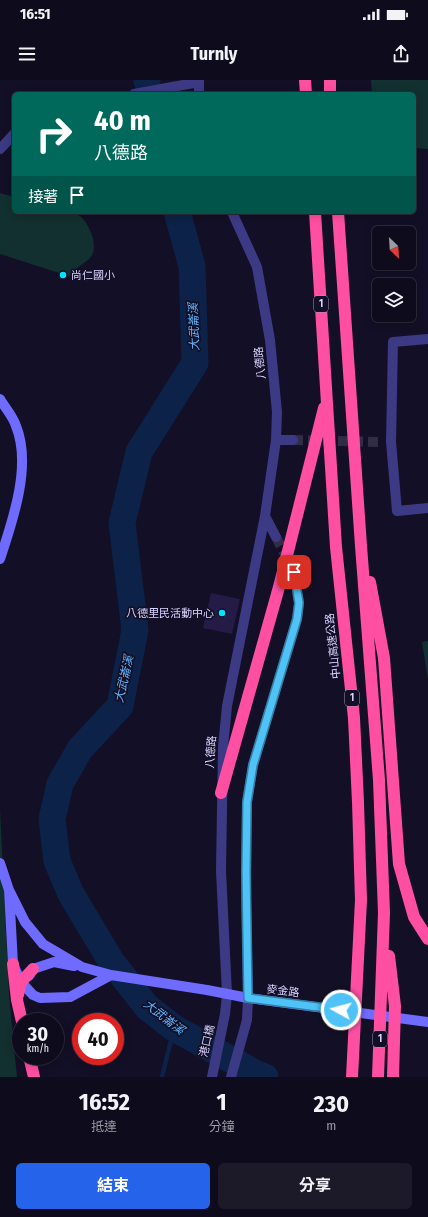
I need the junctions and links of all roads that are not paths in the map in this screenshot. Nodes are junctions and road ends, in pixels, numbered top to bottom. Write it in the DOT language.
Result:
graph roads {
  1 [pos="305,80"];
  2 [pos="330,80"];
  3 [pos="199,81"];
  4 [pos="144,92"];
  5 [pos="199,92"];
  6 [pos="306,92"];
  7 [pos="330,92"];
  8 [pos="12,136"];
  9 [pos="0,149"];
  10 [pos="233,214"];
  11 [pos="314,214"];
  12 [pos="338,214"];
  13 [pos="428,339"];
  14 [pos="327,395"];
  15 [pos="0,399"];
  16 [pos="276,440"];
  17 [pos="293,440"];
  18 [pos="428,508"];
  19 [pos="265,516"];
  20 [pos="276,537"];
  21 [pos="361,546"];
  22 [pos="0,559"];
  23 [pos="294,572"];
  24 [pos="221,793"];
  25 [pos="0,864"];
  26 [pos="9,890"];
  27 [pos="384,913"];
  28 [pos="428,939"];
  29 [pos="13,964"];
  30 [pos="82,967"];
  31 [pos="33,969"];
  32 [pos="111,975"];
  33 [pos="21,982"];
  34 [pos="227,994"];
  35 [pos="33,995"];
  36 [pos="248,998"];
  37 [pos="17,1000"];
  38 [pos="20,1013"];
  39 [pos="428,1022"];
  40 [pos="31,1065"];
  41 [pos="212,1075"];
  42 [pos="34,1077"];
  43 [pos="231,1077"];
  44 [pos="352,1077"];
  45 [pos="378,1077"];
  46 [pos="393,1077"];
  1 -- 6 [label="highway"];
  2 -- 7 [label="highway"];
  3 -- 4 [label="street"];
  3 -- 5 [label="street"];
  8 -- 9 [label="street"];
  10 -- 16 [label="street, 八德路"];
  11 -- 14 [label="highway, 中山高速公路 / 1"];
  12 -- 21 [label="highway, 1"];
  13 -- 18 [label="street"];
  14 -- 24 [label="highway"];
  14 -- 44 [label="highway, 中山高速公路 / 1"];
  15 -- 22 [label="street"];
  16 -- 17 [label="street"];
  16 -- 19 [label="street, 八德路"];
  19 -- 20 [label="street"];
  19 -- 24 [label="street, 八德路"];
  21 -- 27 [label="highway, 1"];
  21 -- 28 [label="highway"];
  23 -- 36 [label="street"];
  24 -- 34 [label="street, 八德路"];
  25 -- 26 [label="street"];
  26 -- 29 [label="street"];
  26 -- 30 [label="street, 麥金路"];
  27 -- 45 [label="highway, 1"];
  27 -- 46 [label="highway"];
  29 -- 33 [label="street"];
  29 -- 37 [label="highway"];
  30 -- 31 [label="street"];
  30 -- 32 [label="street, 麥金路"];
  31 -- 33 [label="highway"];
  31 -- 35 [label="street"];
  32 -- 34 [label="street, 麥金路"];
  32 -- 35 [label="street"];
  33 -- 35 [label="street"];
  33 -- 37 [label="highway"];
  34 -- 36 [label="street, 麥金路"];
  34 -- 41 [label="street, 港口橋"];
  36 -- 39 [label="street, 麥金路"];
  36 -- 43 [label="street"];
  37 -- 38 [label="highway"];
  40 -- 42 [label="highway"];
}
